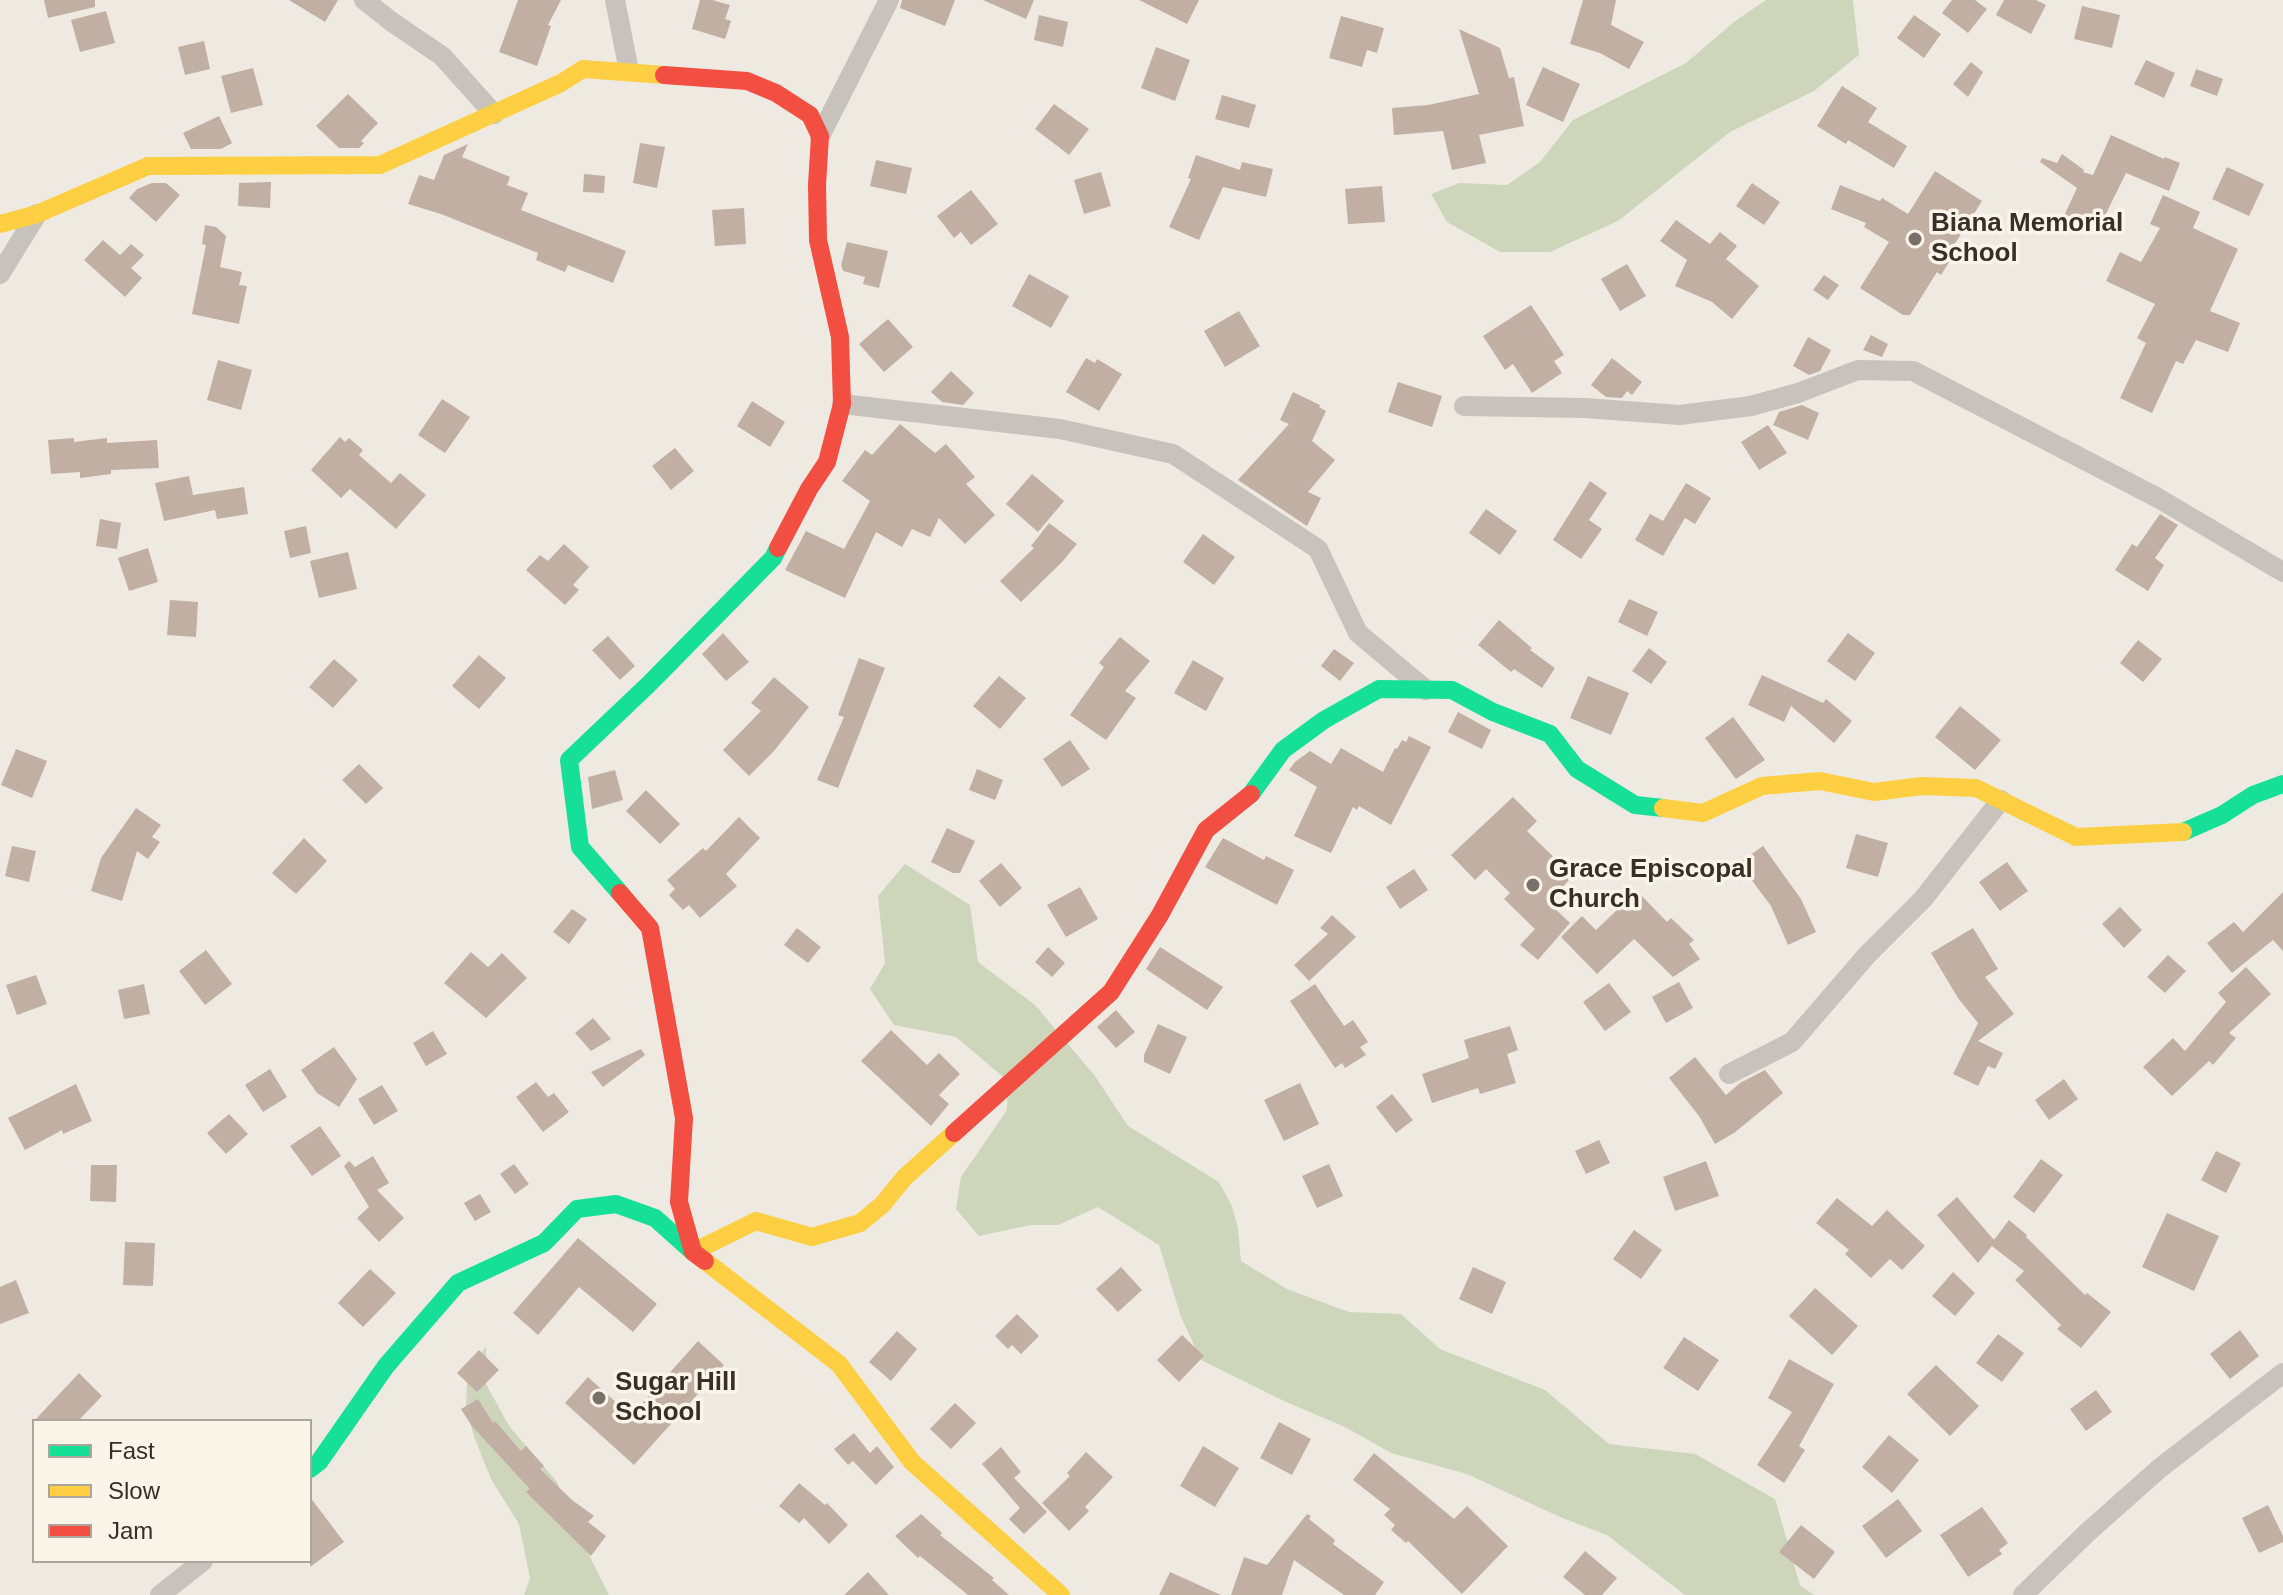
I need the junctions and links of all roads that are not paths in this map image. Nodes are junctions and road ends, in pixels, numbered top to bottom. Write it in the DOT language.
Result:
graph roads {
  1 [pos="364,0"];
  2 [pos="615,0"];
  3 [pos="889,0"];
  4 [pos="629,71"];
  5 [pos="494,114"];
  6 [pos="820,136"];
  7 [pos="37,214"];
  8 [pos="0,224"];
  9 [pos="0,274"];
  10 [pos="842,404"];
  11 [pos="1464,406"];
  12 [pos="2283,572"];
  13 [pos="1426,690"];
  14 [pos="2283,784"];
  15 [pos="2001,800"];
  16 [pos="1729,1074"];
  17 [pos="693,1252"];
  18 [pos="2283,1373"];
  19 [pos="312,1467"];
  20 [pos="201,1563"];
  21 [pos="171,1591"];
  22 [pos="1061,1595"];
  23 [pos="2023,1595"];
  1 -- 5 [label="street"];
  2 -- 4 [label="street"];
  3 -- 6 [label="street"];
  4 -- 5 [label="street"];
  4 -- 6 [label="street"];
  5 -- 7 [label="street"];
  6 -- 10 [label="street"];
  7 -- 8 [label="street"];
  7 -- 9 [label="street"];
  10 -- 13 [label="street"];
  10 -- 17 [label="street"];
  11 -- 12 [label="street"];
  13 -- 15 [label="street"];
  13 -- 17 [label="street"];
  14 -- 15 [label="street"];
  15 -- 16 [label="street"];
  17 -- 19 [label="street"];
  17 -- 22 [label="street"];
  18 -- 23 [label="street"];
  20 -- 21 [label="street"];
}
